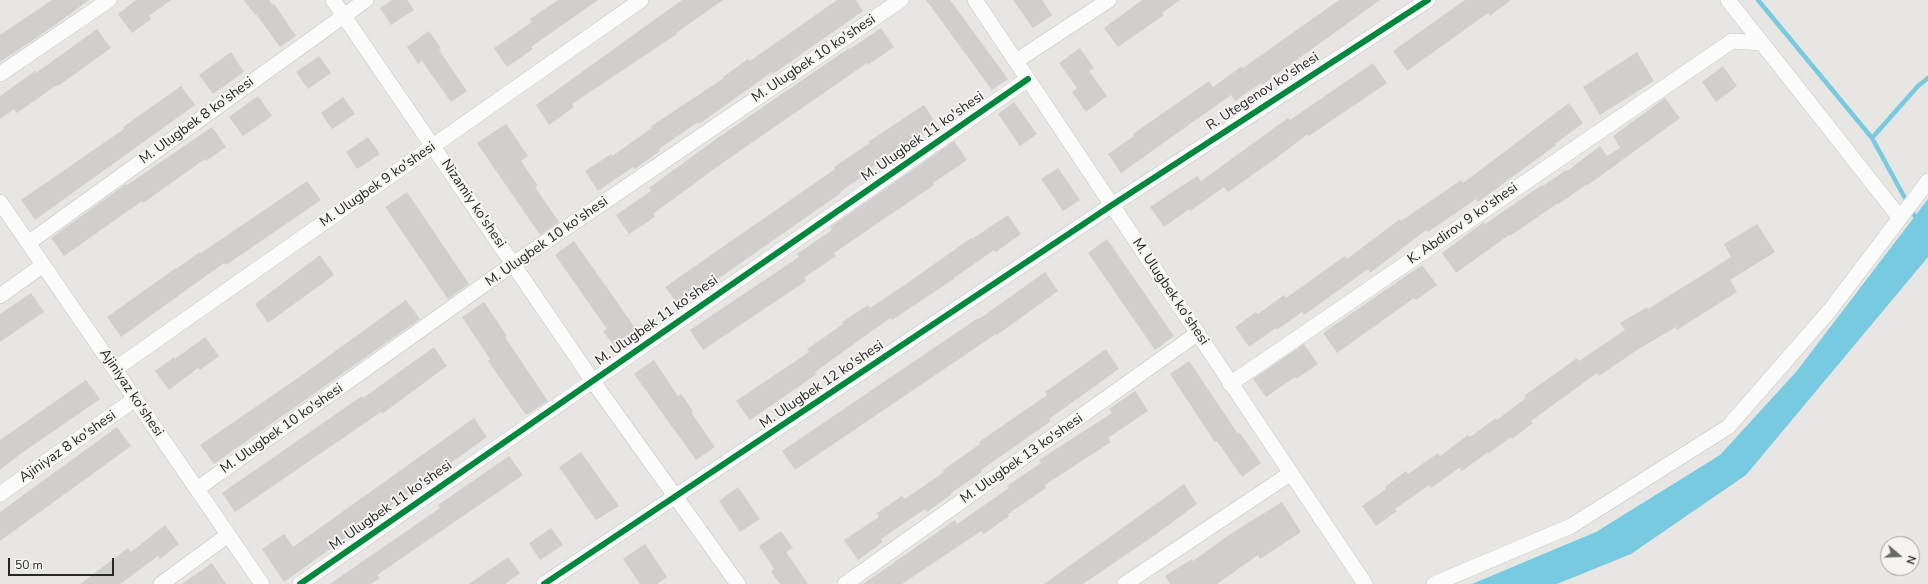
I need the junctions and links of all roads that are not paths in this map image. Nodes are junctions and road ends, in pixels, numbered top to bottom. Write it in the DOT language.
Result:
graph roads {
  1 [pos="109,0"];
  2 [pos="333,0"];
  3 [pos="366,0"];
  4 [pos="641,0"];
  5 [pos="901,0"];
  6 [pos="975,0"];
  7 [pos="1109,0"];
  8 [pos="1428,0"];
  9 [pos="1728,0"];
  10 [pos="344,15"];
  11 [pos="1762,43"];
  12 [pos="1016,61"];
  13 [pos="0,74"];
  14 [pos="1028,79"];
  15 [pos="434,147"];
  16 [pos="1928,181"];
  17 [pos="0,202"];
  18 [pos="1112,205"];
  19 [pos="1900,218"];
  20 [pos="28,243"];
  21 [pos="513,264"];
  22 [pos="44,265"];
  23 [pos="0,296"];
  24 [pos="1198,333"];
  25 [pos="115,369"];
  26 [pos="592,380"];
  27 [pos="1230,384"];
  28 [pos="135,399"];
  29 [pos="1291,473"];
  30 [pos="197,489"];
  31 [pos="0,494"];
  32 [pos="676,497"];
  33 [pos="228,535"];
  34 [pos="161,584"];
  35 [pos="262,584"];
  36 [pos="300,584"];
  37 [pos="544,584"];
  38 [pos="738,584"];
  39 [pos="845,584"];
  40 [pos="1125,584"];
  41 [pos="1365,584"];
  42 [pos="1434,584"];
  1 -- 13 [label="street"];
  2 -- 10 [label="street, Nizamiy ko'shesi"];
  3 -- 10 [label="street, M. Ulugbek 8 ko'shesi"];
  4 -- 15 [label="street, M. Ulugbek 9 ko'shesi"];
  5 -- 21 [label="street, M. Ulugbek 10 ko'shesi"];
  6 -- 12 [label="street, M. Ulugbek ko'shesi"];
  7 -- 12 [label="street"];
  8 -- 18 [label="street, R. Utegenov ko'shesi"];
  9 -- 11 [label="street"];
  10 -- 15 [label="street, Nizamiy ko'shesi"];
  10 -- 20 [label="street, M. Ulugbek 8 ko'shesi"];
  11 -- 19 [label="street"];
  11 -- 27 [label="street, K. Abdirov 9 ko'shesi"];
  12 -- 14 [label="street, M. Ulugbek ko'shesi"];
  14 -- 18 [label="street, M. Ulugbek ko'shesi"];
  14 -- 26 [label="street, M. Ulugbek 11 ko'shesi"];
  15 -- 21 [label="street, Nizamiy ko'shesi"];
  15 -- 25 [label="street, M. Ulugbek 9 ko'shesi"];
  16 -- 19 [label="street"];
  17 -- 20 [label="street, Ajiniyaz ko'shesi"];
  18 -- 24 [label="street, M. Ulugbek ko'shesi"];
  18 -- 32 [label="street, M. Ulugbek 12 ko'shesi"];
  19 -- 42 [label="street"];
  20 -- 22 [label="street, Ajiniyaz ko'shesi"];
  21 -- 26 [label="street, Nizamiy ko'shesi"];
  21 -- 30 [label="street, M. Ulugbek 10 ko'shesi"];
  22 -- 23 [label="street"];
  22 -- 25 [label="street, Ajiniyaz ko'shesi"];
  24 -- 27 [label="street, M. Ulugbek ko'shesi"];
  24 -- 39 [label="street, M. Ulugbek 13 ko'shesi"];
  25 -- 28 [label="street, Ajiniyaz ko'shesi"];
  26 -- 32 [label="street, Nizamiy ko'shesi"];
  26 -- 36 [label="street, M. Ulugbek 11 ko'shesi"];
  27 -- 29 [label="street, M. Ulugbek ko'shesi"];
  28 -- 30 [label="street, Ajiniyaz ko'shesi"];
  28 -- 31 [label="street, Ajiniyaz 8 ko'shesi"];
  29 -- 40 [label="street"];
  29 -- 41 [label="street, M. Ulugbek ko'shesi"];
  30 -- 33 [label="street, Ajiniyaz ko'shesi"];
  32 -- 37 [label="street, M. Ulugbek 12 ko'shesi"];
  32 -- 38 [label="street, Nizamiy ko'shesi"];
  33 -- 34 [label="street"];
  33 -- 35 [label="street, Ajiniyaz ko'shesi"];
}
